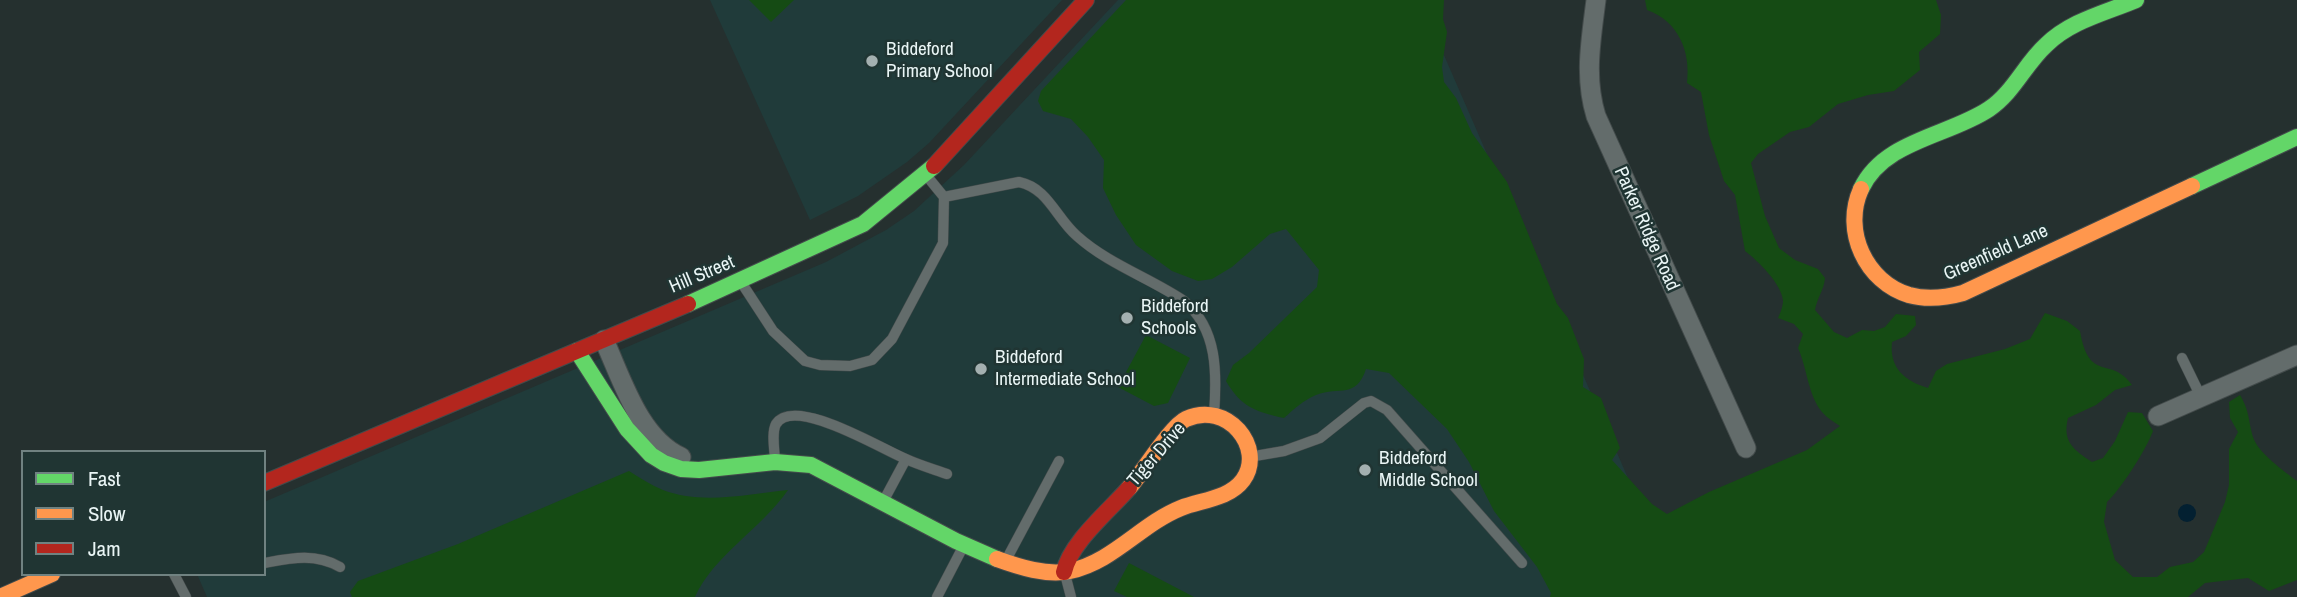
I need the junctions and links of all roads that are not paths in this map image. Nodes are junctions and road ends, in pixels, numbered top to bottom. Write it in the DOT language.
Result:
graph roads {
  1 [pos="1086,0"];
  2 [pos="1596,0"];
  3 [pos="2136,0"];
  4 [pos="2297,137"];
  5 [pos="926,175"];
  6 [pos="944,197"];
  7 [pos="741,281"];
  8 [pos="604,340"];
  9 [pos="577,351"];
  10 [pos="2297,355"];
  11 [pos="2182,358"];
  12 [pos="2201,397"];
  13 [pos="1214,415"];
  14 [pos="2158,416"];
  15 [pos="1746,449"];
  16 [pos="1249,457"];
  17 [pos="906,459"];
  18 [pos="1059,461"];
  19 [pos="775,464"];
  20 [pos="707,469"];
  21 [pos="947,474"];
  22 [pos="266,482"];
  23 [pos="884,501"];
  24 [pos="964,544"];
  25 [pos="1004,562"];
  26 [pos="266,563"];
  27 [pos="1522,563"];
  28 [pos="340,567"];
  29 [pos="1064,572"];
  30 [pos="47,576"];
  31 [pos="175,576"];
  32 [pos="0,597"];
  33 [pos="186,597"];
  34 [pos="937,597"];
  35 [pos="1071,597"];
  1 -- 5 [label="street, Hill Street"];
  2 -- 15 [label="street, Parker Ridge Road"];
  3 -- 4 [label="street, Greenfield Lane"];
  5 -- 6 [label="lane"];
  5 -- 7 [label="street, Hill Street"];
  6 -- 7 [label="lane"];
  6 -- 13 [label="lane"];
  7 -- 8 [label="street, Hill Street"];
  8 -- 9 [label="street, Hill Street"];
  8 -- 20 [label="street"];
  9 -- 20 [label="street"];
  9 -- 22 [label="street, Hill Street"];
  10 -- 12 [label="street"];
  11 -- 12 [label="lane"];
  12 -- 14 [label="street"];
  13 -- 16 [label="street"];
  13 -- 29 [label="street, Tiger Drive"];
  16 -- 27 [label="lane"];
  16 -- 29 [label="street"];
  17 -- 19 [label="lane"];
  17 -- 21 [label="lane"];
  17 -- 23 [label="lane"];
  18 -- 25 [label="lane"];
  19 -- 20 [label="street"];
  19 -- 23 [label="street"];
  23 -- 24 [label="street"];
  24 -- 25 [label="street"];
  24 -- 34 [label="lane"];
  25 -- 29 [label="street"];
  26 -- 28 [label="lane"];
  29 -- 35 [label="lane"];
  30 -- 32 [label="street"];
  31 -- 33 [label="lane"];
}
